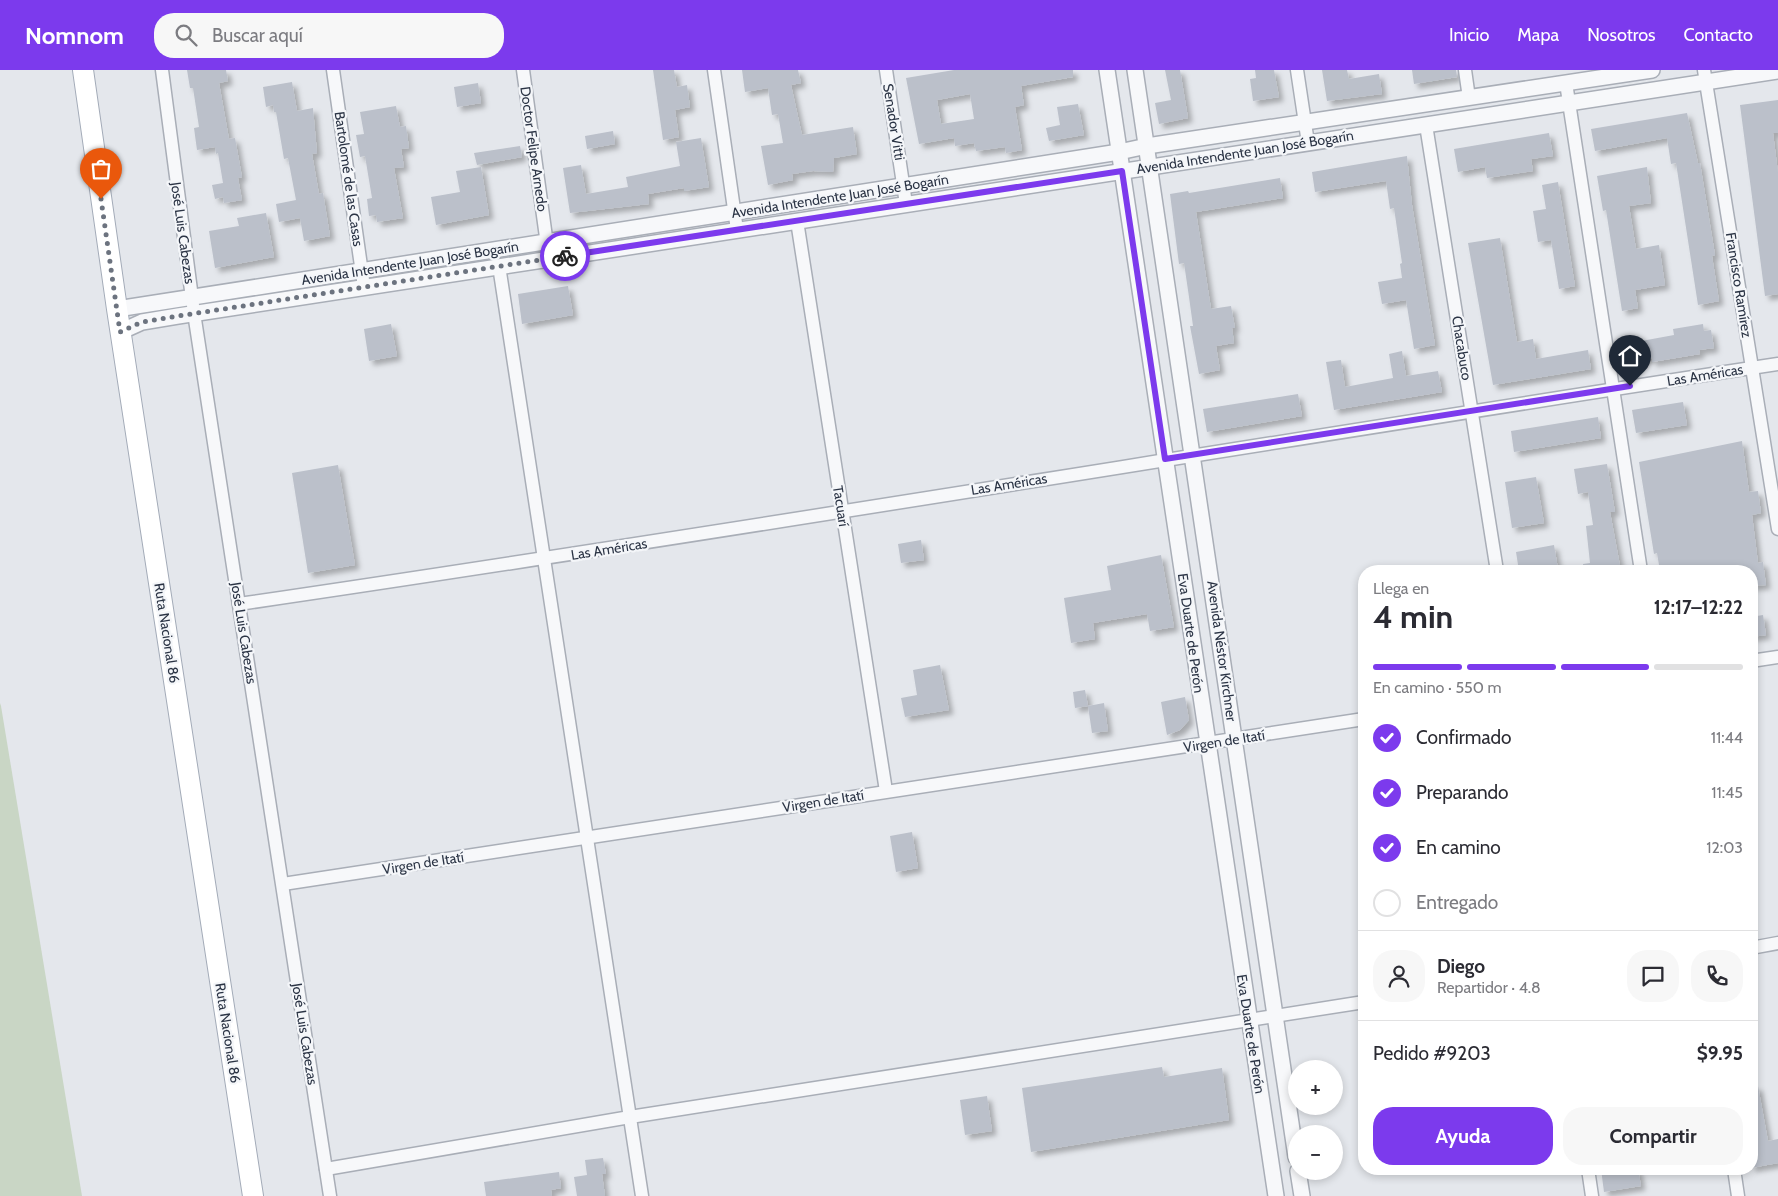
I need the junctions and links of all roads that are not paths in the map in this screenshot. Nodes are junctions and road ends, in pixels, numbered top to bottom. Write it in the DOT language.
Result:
graph roads {
  1 [pos="83,70"];
  2 [pos="162,70"];
  3 [pos="333,70"];
  4 [pos="523,70"];
  5 [pos="714,70"];
  6 [pos="886,70"];
  7 [pos="1107,70"];
  8 [pos="1135,70"];
  9 [pos="1297,70"];
  10 [pos="1465,70"];
  11 [pos="1652,70"];
  12 [pos="1635,71"];
  13 [pos="1778,71"];
  14 [pos="1705,76"];
  15 [pos="1566,83"];
  16 [pos="1637,92"];
  17 [pos="1469,98"];
  18 [pos="1568,103"];
  19 [pos="1305,123"];
  20 [pos="1426,125"];
  21 [pos="1308,143"];
  22 [pos="1148,146"];
  23 [pos="1120,152"];
  24 [pos="1150,167"];
  25 [pos="1122,171"];
  26 [pos="903,186"];
  27 [pos="906,204"];
  28 [pos="734,212"];
  29 [pos="797,221"];
  30 [pos="737,230"];
  31 [pos="548,242"];
  32 [pos="549,259"];
  33 [pos="499,266"];
  34 [pos="362,271"];
  35 [pos="364,287"];
  36 [pos="192,298"];
  37 [pos="117,309"];
  38 [pos="194,313"];
  39 [pos="120,332"];
  40 [pos="1778,364"];
  41 [pos="1753,368"];
  42 [pos="1613,389"];
  43 [pos="1472,410"];
  44 [pos="1193,454"];
  45 [pos="1165,459"];
  46 [pos="842,511"];
  47 [pos="1778,529"];
  48 [pos="543,560"];
  49 [pos="1496,565"];
  50 [pos="1640,565"];
  51 [pos="239,604"];
  52 [pos="1778,657"];
  53 [pos="1758,660"];
  54 [pos="1358,720"];
  55 [pos="1235,739"];
  56 [pos="1208,743"];
  57 [pos="886,791"];
  58 [pos="586,838"];
  59 [pos="283,884"];
  60 [pos="1778,943"];
  61 [pos="1758,947"];
  62 [pos="1358,1003"];
  63 [pos="1275,1015"];
  64 [pos="1249,1019"];
  65 [pos="630,1117"];
  66 [pos="1291,1125"];
  67 [pos="326,1170"];
  68 [pos="1589,1175"];
  69 [pos="1735,1175"];
  70 [pos="1299,1180"];
  71 [pos="253,1196"];
  72 [pos="330,1196"];
  73 [pos="642,1196"];
  74 [pos="1276,1196"];
  75 [pos="1302,1196"];
  76 [pos="1592,1196"];
  77 [pos="1738,1196"];
  1 -- 37 [label="main road, Ruta Nacional 86"];
  2 -- 36 [label="street, José Luis Cabezas"];
  3 -- 34 [label="street, Bartolomé de las Casas"];
  4 -- 31 [label="street, Doctor Felipe Arnedo"];
  5 -- 28 [label="street"];
  6 -- 26 [label="street, Senador Vitti"];
  7 -- 23 [label="street, Eva Duarte de Perón"];
  8 -- 22 [label="street"];
  9 -- 19 [label="street"];
  10 -- 17 [label="street"];
  11 -- 12 [label="street, Avenida Intendente Juan José Bogarín"];
  12 -- 15 [label="street, Avenida Intendente Juan José Bogarín"];
  12 -- 16 [label="street"];
  13 -- 14 [label="street, Avenida Intendente Juan José Bogarín"];
  14 -- 16 [label="street, Avenida Intendente Juan José Bogarín"];
  14 -- 41 [label="street, Francisco Ramírez"];
  15 -- 17 [label="street, Avenida Intendente Juan José Bogarín"];
  15 -- 18 [label="street"];
  16 -- 18 [label="street, Avenida Intendente Juan José Bogarín"];
  17 -- 19 [label="street, Avenida Intendente Juan José Bogarín"];
  18 -- 20 [label="street, Avenida Intendente Juan José Bogarín"];
  18 -- 42 [label="street"];
  19 -- 21 [label="street"];
  19 -- 22 [label="street, Avenida Intendente Juan José Bogarín"];
  20 -- 21 [label="street, Avenida Intendente Juan José Bogarín"];
  20 -- 43 [label="street, Chacabuco"];
  21 -- 24 [label="street, Avenida Intendente Juan José Bogarín"];
  22 -- 23 [label="street, Avenida Intendente Juan José Bogarín"];
  22 -- 24 [label="street, Avenida Néstor Kirchner"];
  23 -- 25 [label="street, Eva Duarte de Perón"];
  23 -- 26 [label="street, Avenida Intendente Juan José Bogarín"];
  24 -- 25 [label="street, Avenida Intendente Juan José Bogarín"];
  24 -- 44 [label="street, Avenida Néstor Kirchner"];
  25 -- 27 [label="street, Avenida Intendente Juan José Bogarín"];
  25 -- 45 [label="street, Eva Duarte de Perón"];
  26 -- 27 [label="street, Senador Vitti"];
  26 -- 28 [label="street, Avenida Intendente Juan José Bogarín"];
  27 -- 29 [label="street, Avenida Intendente Juan José Bogarín"];
  28 -- 30 [label="street"];
  28 -- 31 [label="street, Avenida Intendente Juan José Bogarín"];
  29 -- 30 [label="street, Avenida Intendente Juan José Bogarín"];
  29 -- 46 [label="street, Tacuarí"];
  30 -- 32 [label="street, Avenida Intendente Juan José Bogarín"];
  31 -- 32 [label="street, Doctor Felipe Arnedo"];
  31 -- 34 [label="street, Avenida Intendente Juan José Bogarín"];
  32 -- 33 [label="street, Avenida Intendente Juan José Bogarín"];
  33 -- 35 [label="street, Avenida Intendente Juan José Bogarín"];
  33 -- 48 [label="street"];
  34 -- 35 [label="street, Bartolomé de las Casas"];
  34 -- 36 [label="street, Avenida Intendente Juan José Bogarín"];
  35 -- 38 [label="street, Avenida Intendente Juan José Bogarín"];
  36 -- 37 [label="street, Avenida Intendente Juan José Bogarín"];
  36 -- 38 [label="street, José Luis Cabezas"];
  37 -- 39 [label="main road, Ruta Nacional 86"];
  38 -- 39 [label="street, Avenida Intendente Juan José Bogarín"];
  38 -- 51 [label="street, José Luis Cabezas"];
  39 -- 71 [label="main road, Ruta Nacional 86"];
  40 -- 41 [label="street, Las Américas"];
  41 -- 42 [label="street, Las Américas"];
  41 -- 47 [label="street, Francisco Ramírez"];
  42 -- 43 [label="street, Las Américas"];
  42 -- 50 [label="street"];
  43 -- 44 [label="street, Las Américas"];
  43 -- 49 [label="street, Chacabuco"];
  44 -- 45 [label="street, Las Américas"];
  44 -- 55 [label="street, Avenida Néstor Kirchner"];
  45 -- 46 [label="street, Las Américas"];
  45 -- 56 [label="street, Eva Duarte de Perón"];
  46 -- 48 [label="street, Las Américas"];
  46 -- 57 [label="street, Tacuarí"];
  48 -- 51 [label="street, Las Américas"];
  48 -- 58 [label="street"];
  51 -- 59 [label="street, José Luis Cabezas"];
  52 -- 53 [label="street"];
  54 -- 55 [label="street, Virgen de Itatí"];
  55 -- 56 [label="street, Virgen de Itatí"];
  55 -- 63 [label="street, Avenida Néstor Kirchner"];
  56 -- 57 [label="street, Virgen de Itatí"];
  56 -- 64 [label="street, Eva Duarte de Perón"];
  57 -- 58 [label="street, Virgen de Itatí"];
  58 -- 59 [label="street, Virgen de Itatí"];
  58 -- 65 [label="street"];
  59 -- 67 [label="street, José Luis Cabezas"];
  60 -- 61 [label="street"];
  62 -- 63 [label="street"];
  63 -- 64 [label="street"];
  63 -- 66 [label="street, Avenida Néstor Kirchner"];
  64 -- 65 [label="street"];
  64 -- 74 [label="street, Eva Duarte de Perón"];
  65 -- 67 [label="street"];
  65 -- 73 [label="street"];
  67 -- 72 [label="street, José Luis Cabezas"];
  68 -- 76 [label="street"];
  69 -- 77 [label="street"];
  70 -- 75 [label="street"];
}
